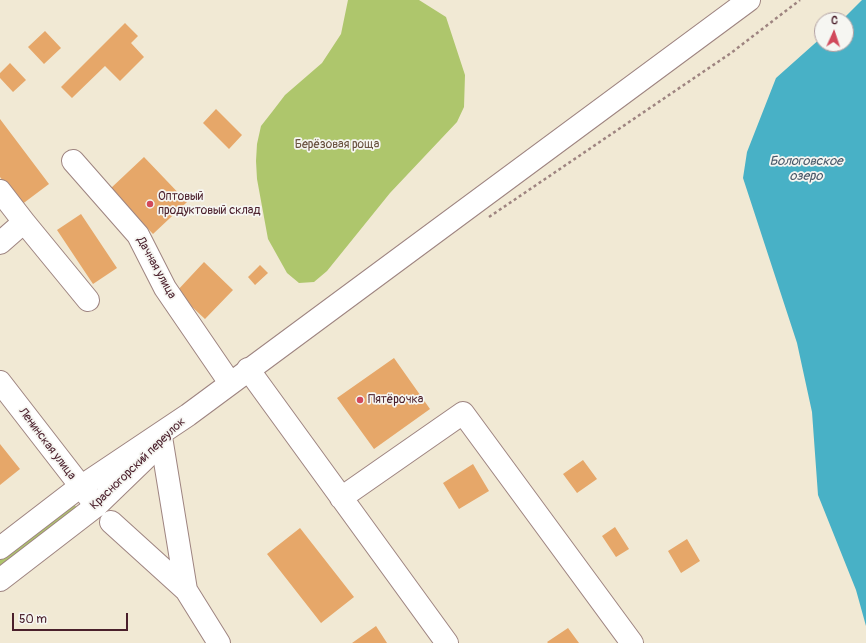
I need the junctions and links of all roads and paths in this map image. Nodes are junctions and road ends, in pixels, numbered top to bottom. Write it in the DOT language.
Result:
graph roads {
  1 [pos="749,0"];
  2 [pos="800,0"];
  3 [pos="72,161"];
  4 [pos="0,191"];
  5 [pos="483,221"];
  6 [pos="24,222"];
  7 [pos="0,243"];
  8 [pos="88,300"];
  9 [pos="248,370"];
  10 [pos="0,382"];
  11 [pos="230,382"];
  12 [pos="188,415"];
  13 [pos="162,443"];
  14 [pos="80,487"];
  15 [pos="341,498"];
  16 [pos="96,506"];
  17 [pos="111,522"];
  18 [pos="0,548"];
  19 [pos="0,580"];
  20 [pos="186,590"];
  21 [pos="219,643"];
  22 [pos="447,643"];
  23 [pos="632,643"];
  1 -- 9 [label="main road"];
  2 -- 5 [label="path"];
  3 -- 11 [label="main road, Дачная улица"];
  4 -- 6 [label="main road"];
  6 -- 7 [label="main road"];
  6 -- 8 [label="main road"];
  9 -- 11 [label="main road"];
  9 -- 15 [label="main road"];
  10 -- 14 [label="main road, Ленинская улица"];
  11 -- 12 [label="main road"];
  12 -- 13 [label="main road, Красногорский переулок"];
  12 -- 14 [label="main road, Красногорский переулок"];
  13 -- 16 [label="main road, Красногорский переулок"];
  13 -- 20 [label="main road"];
  14 -- 16 [label="main road, Ленинская улица"];
  14 -- 18 [label="main road, Красногорский переулок"];
  15 -- 22 [label="main road"];
  15 -- 23 [label="main road"];
  16 -- 19 [label="main road, Красногорский переулок"];
  17 -- 20 [label="main road"];
  20 -- 21 [label="main road"];
}
